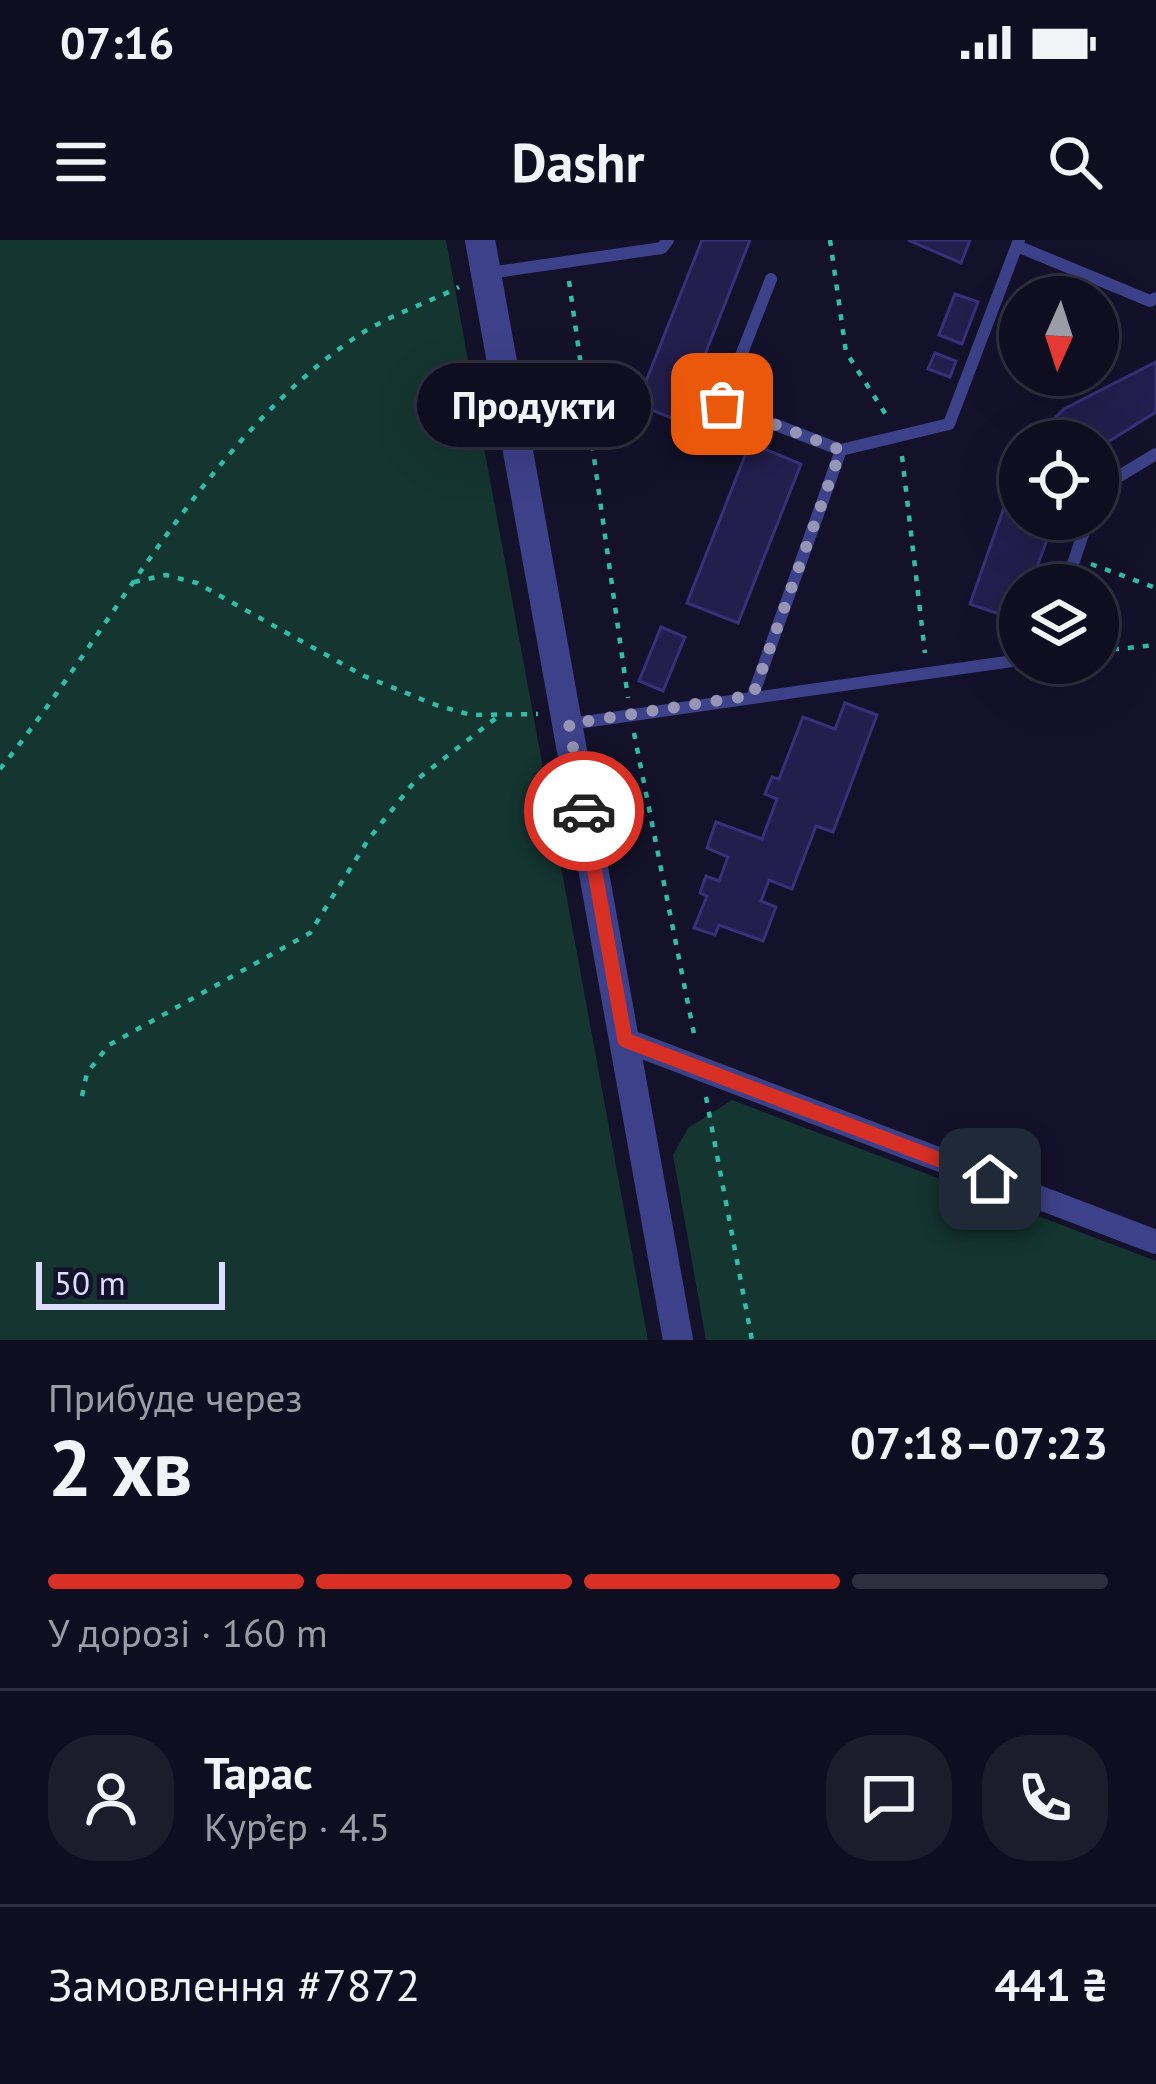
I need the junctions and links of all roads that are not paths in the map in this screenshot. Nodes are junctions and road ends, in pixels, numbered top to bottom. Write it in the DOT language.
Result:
graph roads {
  1 [pos="480,240"];
  2 [pos="668,240"];
  3 [pos="1018,243"];
  4 [pos="486,274"];
  5 [pos="771,279"];
  6 [pos="1156,298"];
  7 [pos="841,450"];
  8 [pos="1156,454"];
  9 [pos="1119,476"];
  10 [pos="999,663"];
  11 [pos="753,695"];
  12 [pos="569,724"];
  13 [pos="625,1040"];
  14 [pos="1156,1242"];
  15 [pos="678,1340"];
  1 -- 4 [label="street"];
  2 -- 4 [label="lane"];
  3 -- 6 [label="lane"];
  3 -- 7 [label="lane"];
  4 -- 12 [label="street"];
  5 -- 7 [label="lane"];
  7 -- 11 [label="lane"];
  8 -- 9 [label="lane"];
  10 -- 11 [label="lane"];
  11 -- 12 [label="lane"];
  12 -- 13 [label="street"];
  13 -- 14 [label="street"];
  13 -- 15 [label="street"];
}
